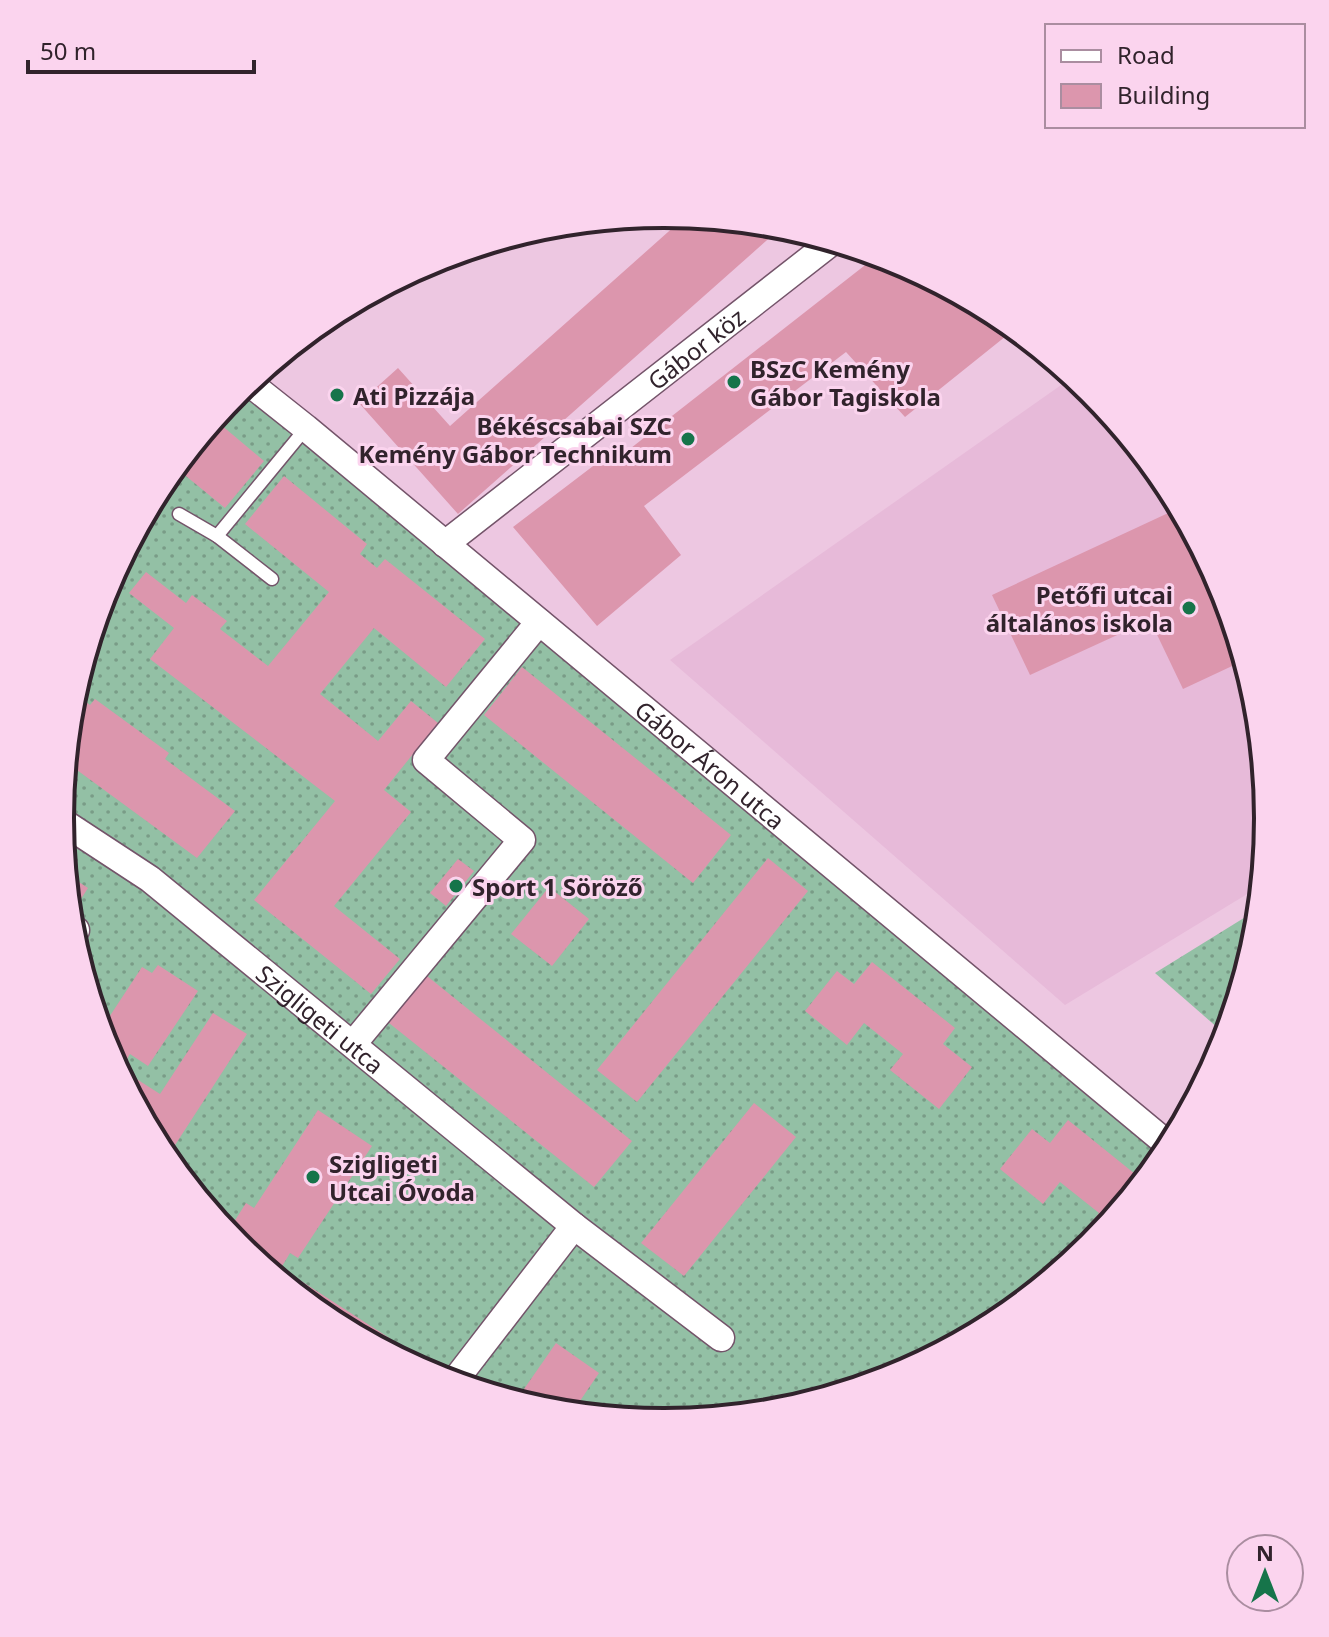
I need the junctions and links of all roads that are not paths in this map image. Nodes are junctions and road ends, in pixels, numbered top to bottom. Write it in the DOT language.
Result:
graph roads {
  1 [pos="822,250"];
  2 [pos="258,390"];
  3 [pos="306,428"];
  4 [pos="179,514"];
  5 [pos="217,536"];
  6 [pos="445,544"];
  7 [pos="272,579"];
  8 [pos="539,622"];
  9 [pos="74,829"];
  10 [pos="353,1044"];
  11 [pos="1161,1138"];
  12 [pos="574,1226"];
  13 [pos="721,1338"];
  14 [pos="461,1373"];
  1 -- 6 [label="street, Gábor köz"];
  2 -- 3 [label="street, Gábor Áron utca"];
  3 -- 5 [label="lane"];
  3 -- 6 [label="street, Gábor Áron utca"];
  4 -- 5 [label="lane"];
  5 -- 7 [label="lane"];
  6 -- 8 [label="street, Gábor Áron utca"];
  8 -- 10 [label="street"];
  8 -- 11 [label="street, Gábor Áron utca"];
  9 -- 10 [label="street, Szigligeti utca"];
  10 -- 12 [label="street, Szigligeti utca"];
  12 -- 13 [label="street, Szigligeti utca"];
  12 -- 14 [label="street"];
}
